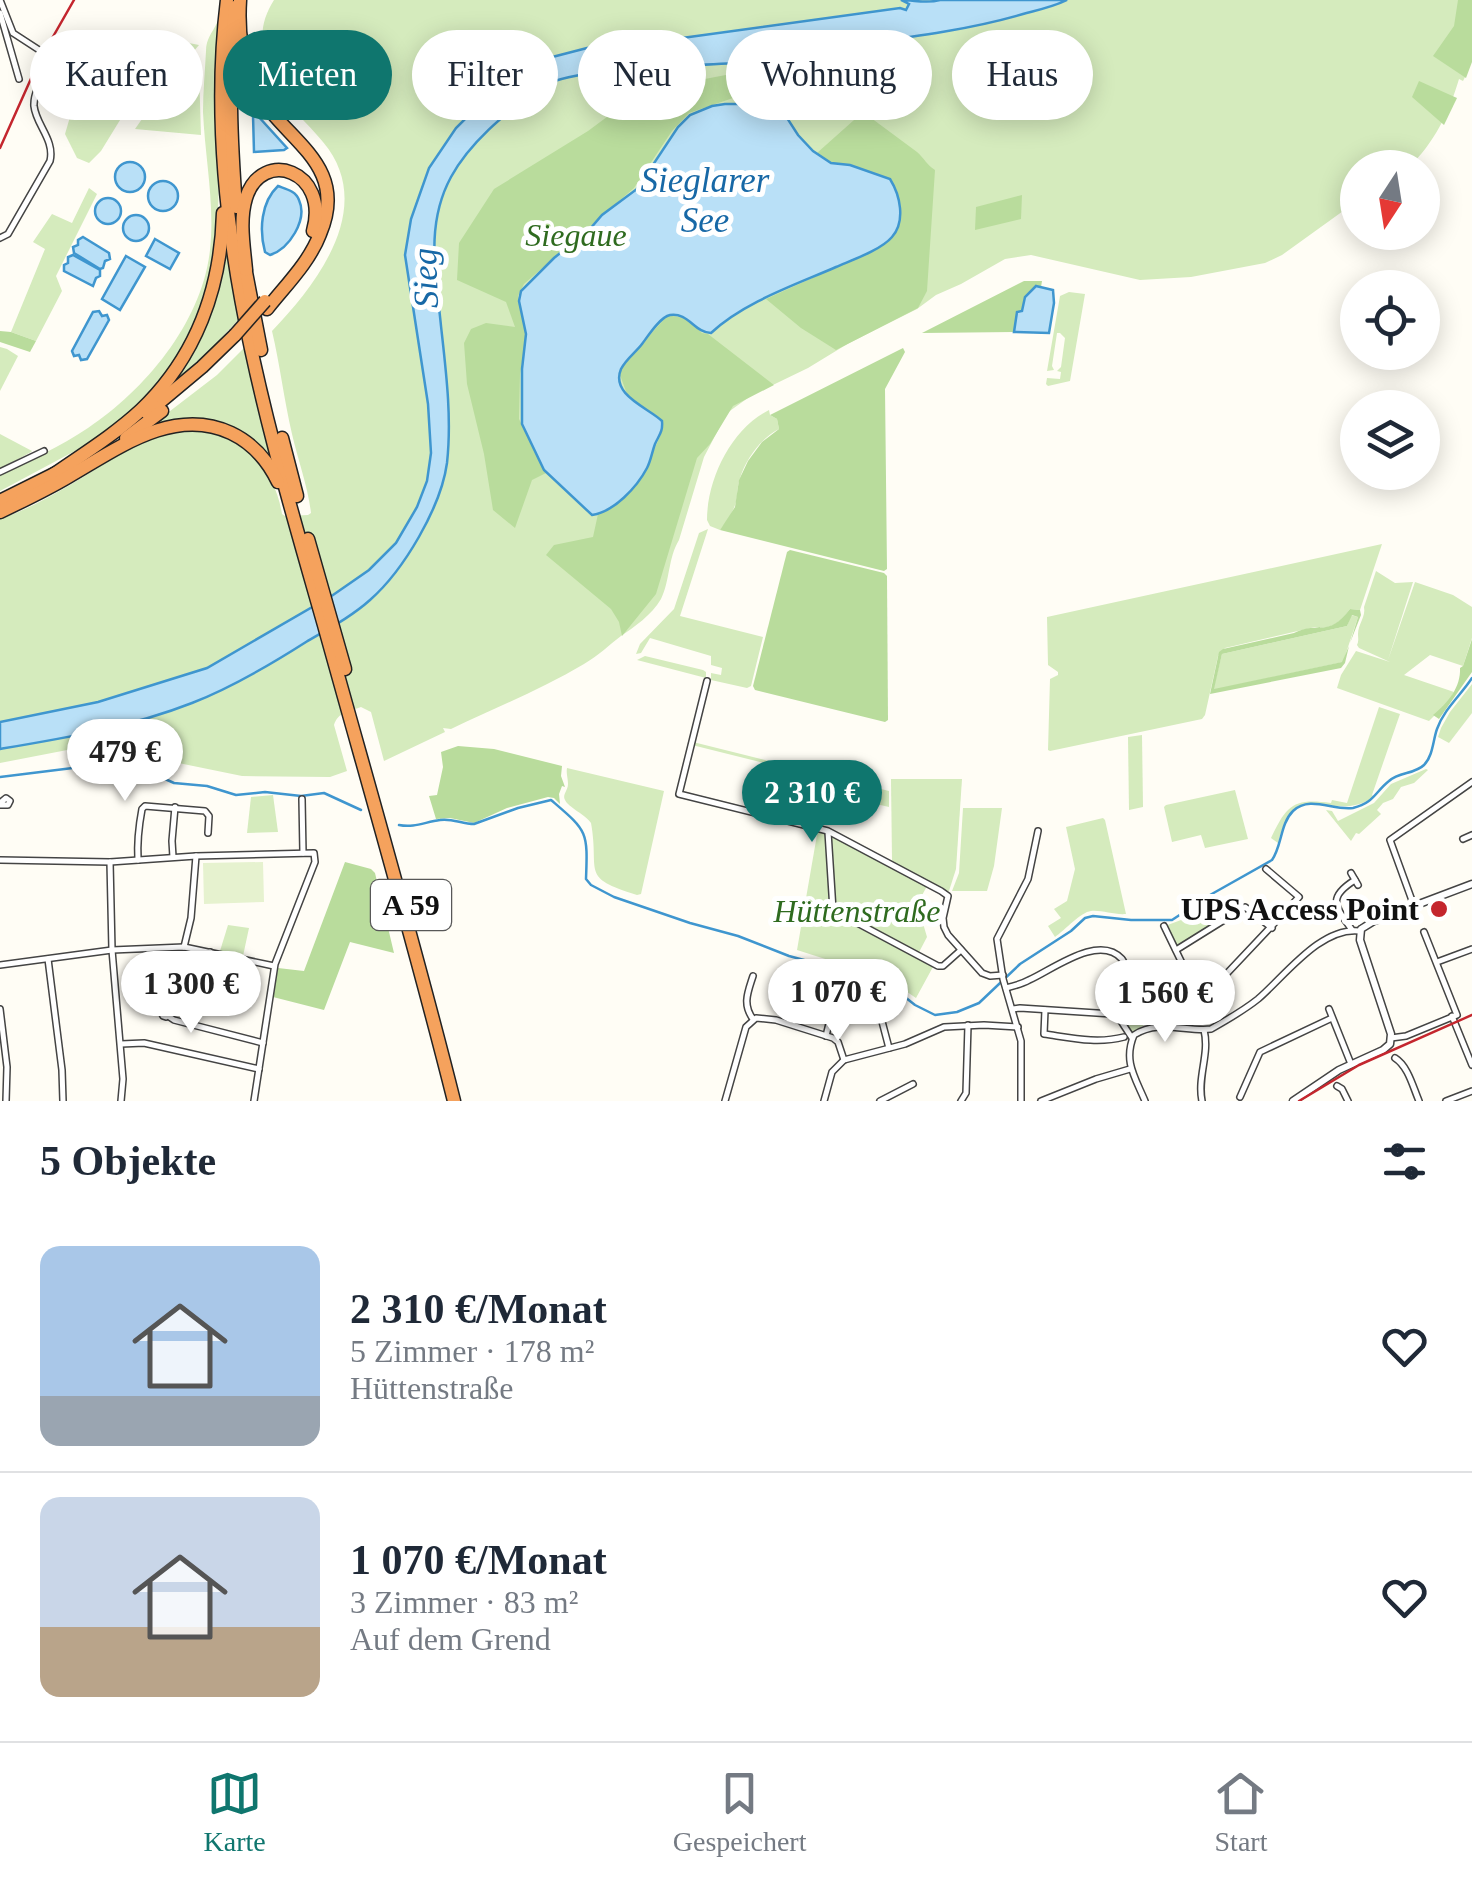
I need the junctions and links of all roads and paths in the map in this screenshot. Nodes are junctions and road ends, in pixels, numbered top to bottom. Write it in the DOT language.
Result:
graph roads {
  1 [pos="0,0"];
  2 [pos="227,0"];
  3 [pos="238,0"];
  4 [pos="0,13"];
  5 [pos="19,79"];
  6 [pos="224,180"];
  7 [pos="0,238"];
  8 [pos="246,272"];
  9 [pos="266,305"];
  10 [pos="236,338"];
  11 [pos="44,451"];
  12 [pos="92,463"];
  13 [pos="0,472"];
  14 [pos="53,475"];
  15 [pos="0,502"];
  16 [pos="0,512"];
  17 [pos="295,515"];
  18 [pos="707,681"];
  19 [pos="353,712"];
  20 [pos="1472,783"];
  21 [pos="302,799"];
  22 [pos="175,808"];
  23 [pos="828,831"];
  24 [pos="1038,831"];
  25 [pos="208,834"];
  26 [pos="1472,835"];
  27 [pos="1463,840"];
  28 [pos="303,853"];
  29 [pos="196,856"];
  30 [pos="174,857"];
  31 [pos="0,860"];
  32 [pos="138,860"];
  33 [pos="110,862"];
  34 [pos="1266,869"];
  35 [pos="1355,880"];
  36 [pos="1472,884"];
  37 [pos="1414,906"];
  38 [pos="1164,926"];
  39 [pos="1272,928"];
  40 [pos="1356,931"];
  41 [pos="1424,932"];
  42 [pos="184,947"];
  43 [pos="1472,949"];
  44 [pos="112,950"];
  45 [pos="961,950"];
  46 [pos="1176,950"];
  47 [pos="210,952"];
  48 [pos="48,959"];
  49 [pos="1436,963"];
  50 [pos="0,964"];
  51 [pos="275,966"];
  52 [pos="186,968"];
  53 [pos="208,974"];
  54 [pos="753,976"];
  55 [pos="1004,981"];
  56 [pos="209,987"];
  57 [pos="1196,994"];
  58 [pos="153,997"];
  59 [pos="249,998"];
  60 [pos="1141,1002"];
  61 [pos="0,1009"];
  62 [pos="1328,1009"];
  63 [pos="1012,1010"];
  64 [pos="1044,1010"];
  65 [pos="1455,1015"];
  66 [pos="1116,1016"];
  67 [pos="1148,1018"];
  68 [pos="1332,1018"];
  69 [pos="753,1020"];
  70 [pos="191,1025"];
  71 [pos="968,1025"];
  72 [pos="1018,1027"];
  73 [pos="1204,1030"];
  74 [pos="826,1036"];
  75 [pos="1128,1037"];
  76 [pos="1392,1038"];
  77 [pos="263,1043"];
  78 [pos="121,1044"];
  79 [pos="889,1048"];
  80 [pos="1395,1058"];
  81 [pos="844,1060"];
  82 [pos="1351,1064"];
  83 [pos="1472,1065"];
  84 [pos="260,1068"];
  85 [pos="1130,1069"];
  86 [pos="913,1084"];
  87 [pos="1337,1086"];
  88 [pos="1472,1090"];
  89 [pos="1240,1097"];
  90 [pos="6,1101"];
  91 [pos="63,1101"];
  92 [pos="121,1101"];
  93 [pos="254,1101"];
  94 [pos="457,1101"];
  95 [pos="726,1101"];
  96 [pos="824,1101"];
  97 [pos="880,1101"];
  98 [pos="961,1101"];
  99 [pos="1021,1101"];
  100 [pos="1041,1101"];
  101 [pos="1145,1101"];
  102 [pos="1202,1101"];
  103 [pos="1293,1101"];
  104 [pos="1348,1101"];
  105 [pos="1419,1101"];
  106 [pos="1446,1101"];
  1 -- 7 [label="street"];
  2 -- 6 [label="highway, A 59"];
  3 -- 8 [label="highway, A 59"];
  3 -- 9 [label="highway"];
  4 -- 5 [label="street"];
  6 -- 14 [label="highway"];
  6 -- 17 [label="highway, A 59"];
  8 -- 9 [label="highway"];
  8 -- 17 [label="highway, A 59"];
  9 -- 10 [label="highway, bridge"];
  10 -- 12 [label="highway"];
  10 -- 14 [label="highway"];
  11 -- 13 [label="street"];
  12 -- 16 [label="highway"];
  12 -- 17 [label="highway"];
  14 -- 15 [label="highway"];
  17 -- 19 [label="highway, A 59"];
  17 -- 19 [label="highway, A 59"];
  18 -- 23 [label="street"];
  19 -- 94 [label="highway, A 59"];
  20 -- 37 [label="street"];
  21 -- 28 [label="street"];
  22 -- 25 [label="street"];
  22 -- 30 [label="street"];
  22 -- 32 [label="street"];
  23 -- 45 [label="street"];
  23 -- 45 [label="street"];
  24 -- 55 [label="street"];
  26 -- 27 [label="street"];
  28 -- 29 [label="street"];
  28 -- 51 [label="street"];
  29 -- 30 [label="street"];
  29 -- 42 [label="street"];
  30 -- 32 [label="street"];
  31 -- 33 [label="street"];
  32 -- 33 [label="street"];
  33 -- 44 [label="street"];
  34 -- 39 [label="street"];
  35 -- 40 [label="street"];
  36 -- 37 [label="street"];
  37 -- 40 [label="street"];
  38 -- 46 [label="street"];
  39 -- 46 [label="street"];
  39 -- 57 [label="street"];
  40 -- 73 [label="street"];
  40 -- 76 [label="street"];
  41 -- 49 [label="street"];
  42 -- 44 [label="street"];
  42 -- 47 [label="street"];
  43 -- 49 [label="street"];
  44 -- 48 [label="street"];
  44 -- 78 [label="street"];
  45 -- 55 [label="street"];
  46 -- 57 [label="street"];
  47 -- 51 [label="street"];
  47 -- 53 [label="street"];
  48 -- 50 [label="street"];
  48 -- 91 [label="street"];
  49 -- 65 [label="street"];
  51 -- 77 [label="street"];
  52 -- 53 [label="street"];
  53 -- 56 [label="street"];
  54 -- 69 [label="street"];
  55 -- 60 [label="street"];
  55 -- 63 [label="street"];
  56 -- 59 [label="street"];
  56 -- 70 [label="street"];
  57 -- 60 [label="street"];
  57 -- 67 [label="street"];
  58 -- 58 [label="street"];
  58 -- 70 [label="street"];
  60 -- 66 [label="street"];
  61 -- 90 [label="street"];
  62 -- 68 [label="street"];
  63 -- 64 [label="street"];
  63 -- 72 [label="street"];
  64 -- 66 [label="street"];
  64 -- 75 [label="street"];
  65 -- 76 [label="street"];
  65 -- 83 [label="street"];
  66 -- 75 [label="street"];
  68 -- 82 [label="street"];
  68 -- 89 [label="street"];
  69 -- 74 [label="street"];
  69 -- 95 [label="street"];
  70 -- 77 [label="street"];
  71 -- 72 [label="street"];
  71 -- 79 [label="street"];
  71 -- 98 [label="street"];
  72 -- 99 [label="street"];
  73 -- 75 [label="street"];
  73 -- 102 [label="street"];
  74 -- 79 [label="street"];
  74 -- 81 [label="street"];
  75 -- 85 [label="street"];
  76 -- 82 [label="street"];
  77 -- 84 [label="street"];
  78 -- 84 [label="street"];
  78 -- 92 [label="street"];
  79 -- 81 [label="street"];
  80 -- 105 [label="street"];
  81 -- 96 [label="street"];
  82 -- 103 [label="street"];
  84 -- 93 [label="street"];
  85 -- 100 [label="street"];
  85 -- 101 [label="street"];
  86 -- 97 [label="street"];
  87 -- 104 [label="street"];
  88 -- 106 [label="street"];
}
